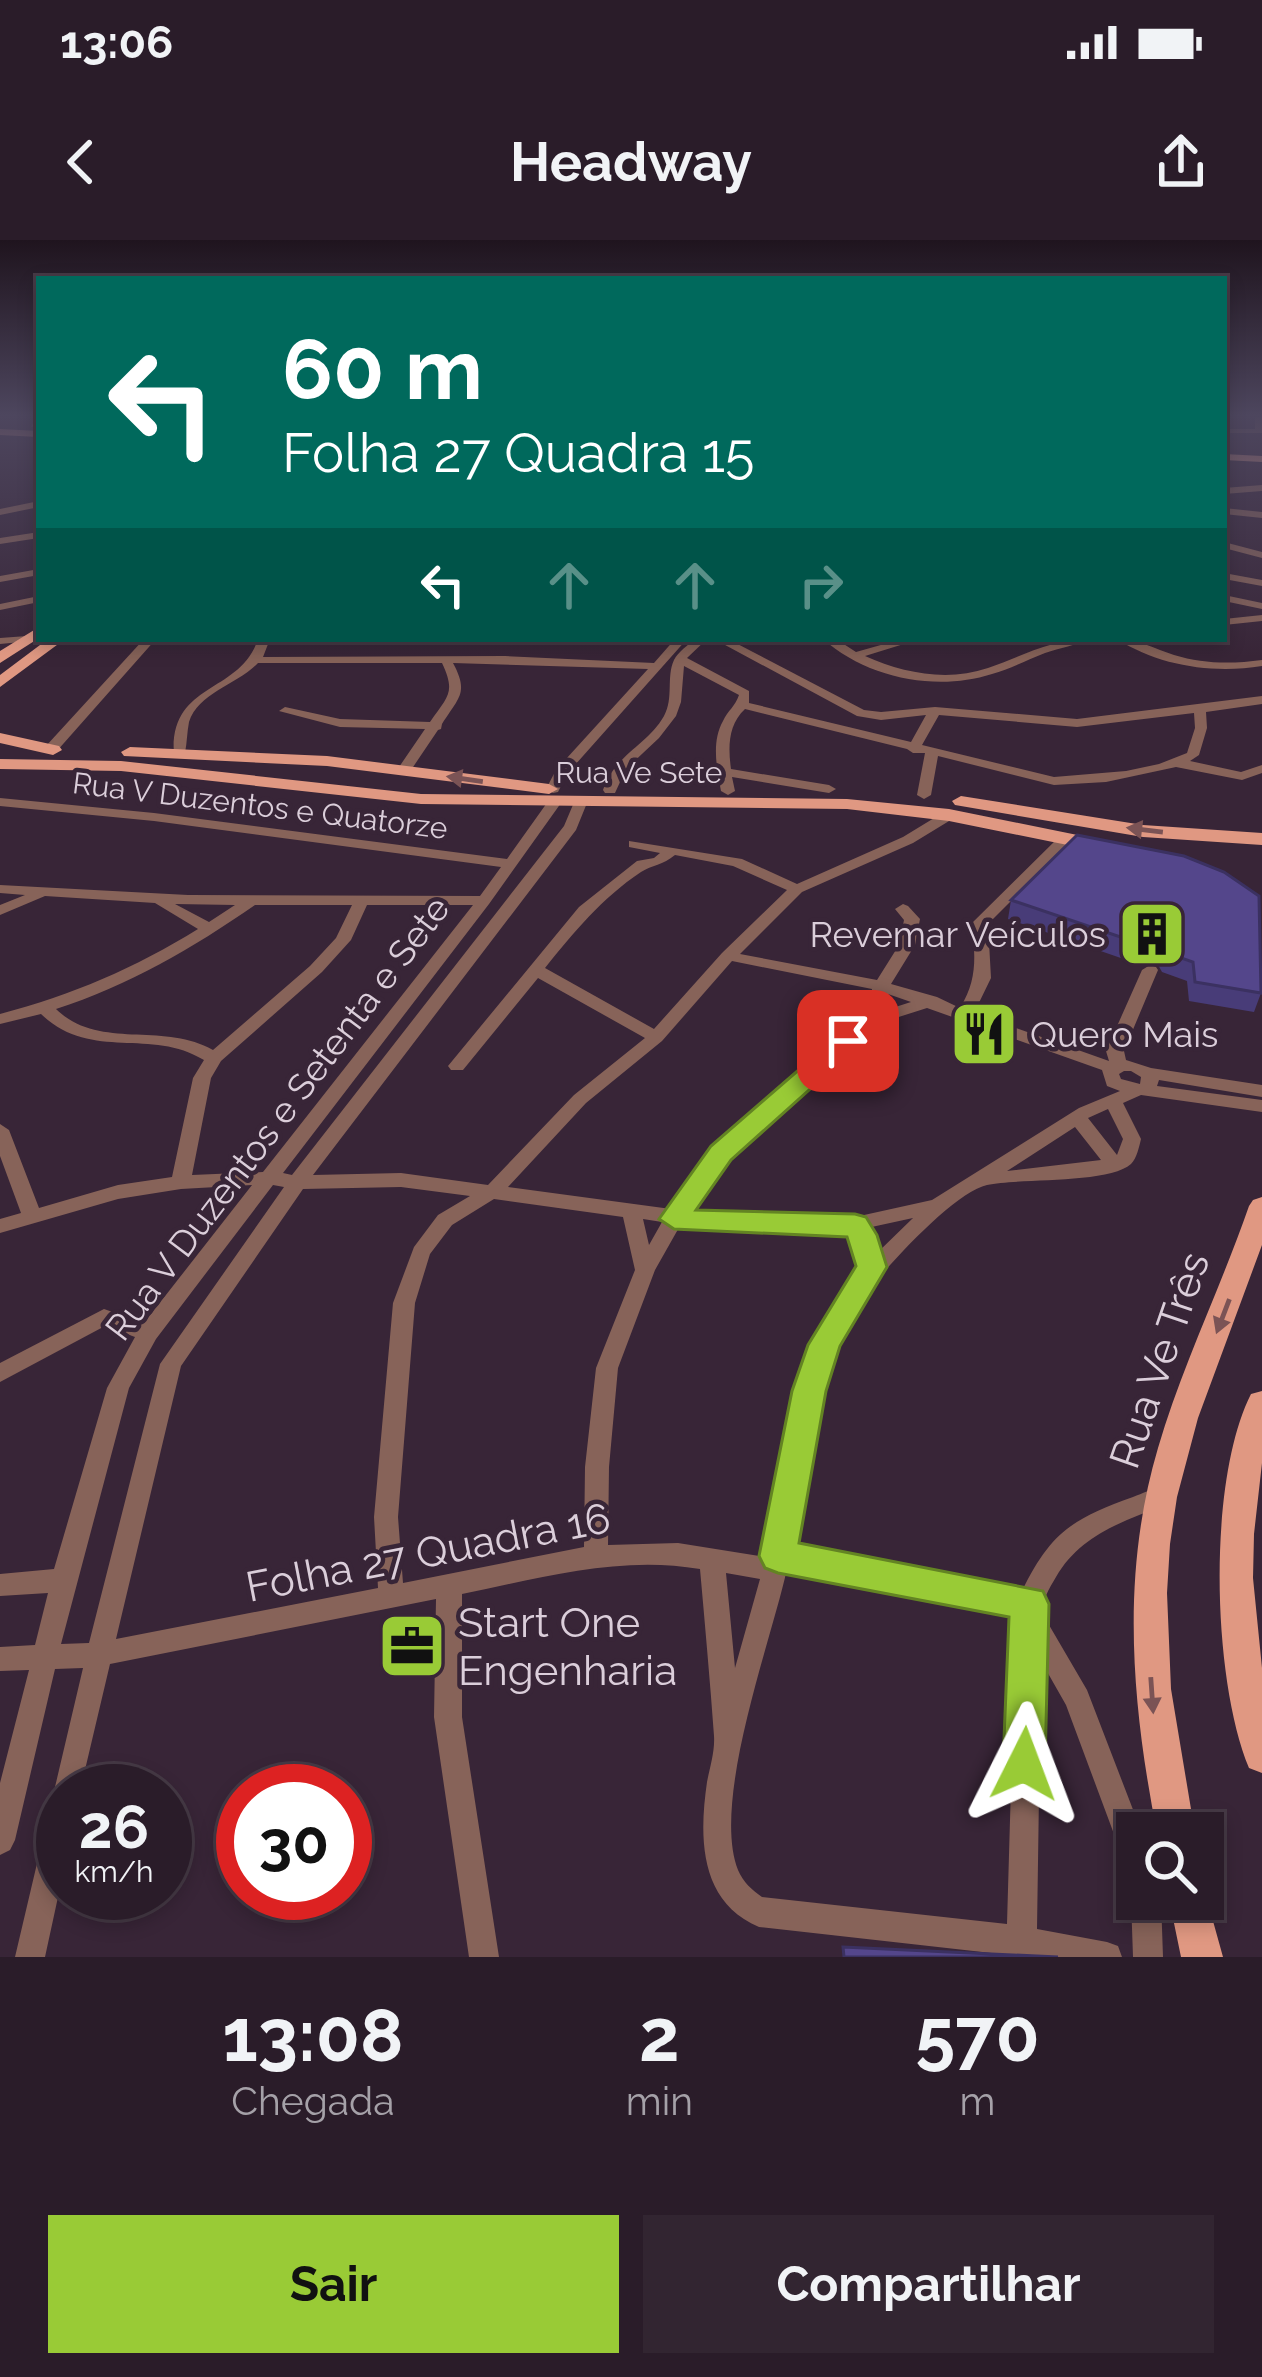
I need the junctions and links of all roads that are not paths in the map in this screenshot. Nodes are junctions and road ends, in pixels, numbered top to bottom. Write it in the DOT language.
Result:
graph roads {
  1 [pos="36,505"];
  2 [pos="1227,510"];
  3 [pos="0,512"];
  4 [pos="1262,516"];
  5 [pos="36,535"];
  6 [pos="0,541"];
  7 [pos="1227,546"];
  8 [pos="1262,556"];
  9 [pos="36,573"];
  10 [pos="1227,577"];
  11 [pos="0,580"];
  12 [pos="1262,583"];
  13 [pos="1227,599"];
  14 [pos="36,600"];
  15 [pos="1262,606"];
  16 [pos="0,607"];
  17 [pos="1262,618"];
  18 [pos="1227,622"];
  19 [pos="32,636"];
  20 [pos="41,642"];
  21 [pos="54,642"];
  22 [pos="147,642"];
  23 [pos="263,642"];
  24 [pos="678,642"];
  25 [pos="698,642"];
  26 [pos="726,642"];
  27 [pos="833,642"];
  28 [pos="903,642"];
  29 [pos="1074,642"];
  30 [pos="1132,642"];
  31 [pos="3,648"];
  32 [pos="854,656"];
  33 [pos="680,659"];
  34 [pos="257,660"];
  35 [pos="446,660"];
  36 [pos="1262,663"];
  37 [pos="654,666"];
  38 [pos="17,669"];
  39 [pos="0,682"];
  40 [pos="1262,700"];
  41 [pos="743,705"];
  42 [pos="1200,709"];
  43 [pos="285,711"];
  44 [pos="935,711"];
  45 [pos="436,725"];
  46 [pos="0,739"];
  47 [pos="51,749"];
  48 [pos="913,749"];
  49 [pos="178,753"];
  50 [pos="932,753"];
  51 [pos="128,759"];
  52 [pos="1178,763"];
  53 [pos="0,764"];
  54 [pos="362,766"];
  55 [pos="404,770"];
  56 [pos="1257,773"];
  57 [pos="726,781"];
  58 [pos="344,790"];
  59 [pos="610,790"];
  60 [pos="840,794"];
  61 [pos="379,795"];
  62 [pos="553,796"];
  63 [pos="924,796"];
  64 [pos="0,802"];
  65 [pos="580,803"];
  66 [pos="949,815"];
  67 [pos="1091,822"];
  68 [pos="1072,839"];
  69 [pos="1262,839"];
  70 [pos="1121,850"];
  71 [pos="512,864"];
  72 [pos="0,889"];
  73 [pos="796,890"];
  74 [pos="48,891"];
  75 [pos="153,898"];
  76 [pos="362,900"];
  77 [pos="250,901"];
  78 [pos="484,901"];
  79 [pos="903,909"];
  80 [pos="0,910"];
  81 [pos="211,928"];
  82 [pos="728,956"];
  83 [pos="535,969"];
  84 [pos="1150,970"];
  85 [pos="881,986"];
  86 [pos="931,1001"];
  87 [pos="44,1008"];
  88 [pos="966,1013"];
  89 [pos="0,1018"];
  90 [pos="877,1018"];
  91 [pos="656,1037"];
  92 [pos="214,1058"];
  93 [pos="457,1066"];
  94 [pos="1114,1070"];
  95 [pos="1144,1084"];
  96 [pos="1262,1091"];
  97 [pos="1113,1100"];
  98 [pos="1262,1106"];
  99 [pos="1081,1115"];
  100 [pos="0,1130"];
  101 [pos="1114,1165"];
  102 [pos="267,1178"];
  103 [pos="986,1180"];
  104 [pos="181,1182"];
  105 [pos="297,1182"];
  106 [pos="451,1186"];
  107 [pos="494,1190"];
  108 [pos="938,1206"];
  109 [pos="1262,1206"];
  110 [pos="32,1214"];
  111 [pos="632,1214"];
  112 [pos="674,1219"];
  113 [pos="445,1220"];
  114 [pos="855,1224"];
  115 [pos="0,1226"];
  116 [pos="1256,1251"];
  117 [pos="871,1267"];
  118 [pos="645,1270"];
  119 [pos="148,1333"];
  120 [pos="0,1373"];
  121 [pos="1262,1403"];
  122 [pos="1160,1497"];
  123 [pos="1250,1507"];
  124 [pos="596,1556"];
  125 [pos="712,1560"];
  126 [pos="776,1563"];
  127 [pos="64,1580"];
  128 [pos="0,1585"];
  129 [pos="449,1587"];
  130 [pos="391,1598"];
  131 [pos="1031,1612"];
  132 [pos="96,1655"];
  133 [pos="48,1657"];
  134 [pos="0,1659"];
  135 [pos="728,1748"];
  136 [pos="1262,1755"];
  137 [pos="72,1764"];
  138 [pos="1120,1812"];
  139 [pos="1172,1812"];
  140 [pos="0,1840"];
  141 [pos="38,1920"];
  142 [pos="1147,1920"];
  143 [pos="1194,1920"];
  144 [pos="1022,1941"];
  145 [pos="30,1957"];
  146 [pos="484,1957"];
  147 [pos="1107,1957"];
  148 [pos="1148,1957"];
  149 [pos="1202,1957"];
  1 -- 3 [label="street"];
  2 -- 4 [label="street"];
  5 -- 6 [label="street"];
  7 -- 8 [label="street"];
  9 -- 11 [label="street"];
  10 -- 12 [label="street"];
  13 -- 15 [label="street"];
  14 -- 16 [label="street"];
  17 -- 18 [label="street"];
  19 -- 31 [label="main road"];
  20 -- 38 [label="main road"];
  21 -- 38 [label="main road"];
  22 -- 47 [label="street"];
  23 -- 34 [label="street"];
  24 -- 37 [label="street, Rua V Duzentos e Setenta e Sete"];
  25 -- 33 [label="street"];
  26 -- 44 [label="street"];
  27 -- 32 [label="street"];
  28 -- 32 [label="street"];
  29 -- 32 [label="street"];
  30 -- 36 [label="street"];
  33 -- 41 [label="street"];
  33 -- 59 [label="street"];
  34 -- 35 [label="street"];
  34 -- 49 [label="street"];
  35 -- 37 [label="street"];
  35 -- 45 [label="street"];
  37 -- 62 [label="street, Rua V Duzentos e Setenta e Sete"];
  38 -- 39 [label="main road"];
  40 -- 42 [label="street"];
  41 -- 48 [label="street"];
  41 -- 57 [label="street"];
  42 -- 44 [label="street"];
  42 -- 52 [label="street"];
  43 -- 45 [label="street"];
  44 -- 48 [label="street"];
  45 -- 55 [label="street"];
  46 -- 47 [label="main road, Rua Ve Sete"];
  47 -- 51 [label="main road, Rua Ve Sete"];
  48 -- 50 [label="street"];
  49 -- 51 [label="main road, Rua Ve Sete"];
  49 -- 54 [label="main road, Rua Ve Sete"];
  50 -- 52 [label="street"];
  50 -- 63 [label="street"];
  51 -- 53 [label="main road, Rua Ve Sete"];
  51 -- 58 [label="main road, Rua Ve Sete"];
  52 -- 56 [label="street"];
  54 -- 55 [label="main road, Rua Ve Sete"];
  54 -- 58 [label="main road"];
  55 -- 61 [label="main road"];
  62 -- 55 [label="main road, Rua Ve Sete, one-way"];
  57 -- 59 [label="main road, Rua Ve Sete"];
  57 -- 60 [label="main road, Rua Ve Sete"];
  58 -- 61 [label="main road, Rua Ve Sete"];
  59 -- 62 [label="main road, Rua Ve Sete"];
  60 -- 63 [label="main road, Rua Ve Sete"];
  60 -- 65 [label="main road, Rua Ve Sete"];
  60 -- 66 [label="main road, Rua Ve Sete"];
  61 -- 62 [label="main road, Rua Ve Sete"];
  62 -- 65 [label="main road, Rua Ve Sete"];
  62 -- 71 [label="street, Rua V Duzentos e Setenta e Sete"];
  63 -- 67 [label="main road, Rua Ve Sete"];
  64 -- 71 [label="street, Rua V Duzentos e Quatorze"];
  65 -- 105 [label="street"];
  66 -- 68 [label="main road, Rua Ve Sete"];
  66 -- 73 [label="street"];
  67 -- 68 [label="main road"];
  69 -- 67 [label="main road, Rua Ve Sete, one-way"];
  68 -- 70 [label="main road, Rua Ve Sete"];
  68 -- 88 [label="street"];
  71 -- 78 [label="street, Rua V Duzentos e Setenta e Sete"];
  72 -- 74 [label="street"];
  73 -- 82 [label="street"];
  73 -- 83 [label="street"];
  74 -- 75 [label="street"];
  74 -- 80 [label="street"];
  75 -- 77 [label="street"];
  75 -- 81 [label="street"];
  76 -- 77 [label="street"];
  76 -- 78 [label="street"];
  76 -- 92 [label="street"];
  77 -- 81 [label="street"];
  78 -- 102 [label="street, Rua V Duzentos e Setenta e Sete"];
  79 -- 85 [label="street"];
  81 -- 87 [label="street"];
  82 -- 85 [label="street"];
  82 -- 91 [label="street"];
  83 -- 91 [label="street"];
  83 -- 93 [label="street"];
  84 -- 94 [label="street"];
  85 -- 86 [label="street"];
  85 -- 90 [label="street"];
  86 -- 88 [label="street"];
  86 -- 90 [label="street"];
  87 -- 89 [label="street"];
  87 -- 92 [label="street"];
  88 -- 94 [label="street"];
  90 -- 112 [label="street"];
  91 -- 107 [label="street"];
  92 -- 104 [label="street"];
  94 -- 95 [label="street"];
  94 -- 99 [label="street"];
  95 -- 96 [label="street"];
  95 -- 97 [label="street"];
  95 -- 98 [label="street"];
  97 -- 99 [label="street"];
  97 -- 101 [label="street"];
  99 -- 101 [label="street"];
  99 -- 103 [label="street"];
  100 -- 110 [label="street"];
  101 -- 103 [label="street"];
  102 -- 104 [label="street"];
  102 -- 105 [label="street"];
  102 -- 119 [label="street, Rua V Duzentos e Setenta e Sete"];
  103 -- 108 [label="street"];
  104 -- 110 [label="street"];
  105 -- 106 [label="street"];
  105 -- 132 [label="street"];
  106 -- 107 [label="street"];
  106 -- 113 [label="street"];
  107 -- 111 [label="street"];
  107 -- 113 [label="street"];
  108 -- 114 [label="street"];
  108 -- 117 [label="street"];
  109 -- 116 [label="main road, Rua Ve Três"];
  110 -- 115 [label="street"];
  111 -- 112 [label="street"];
  111 -- 118 [label="street"];
  112 -- 114 [label="street"];
  112 -- 118 [label="street"];
  113 -- 130 [label="street"];
  114 -- 117 [label="street"];
  116 -- 122 [label="main road, Rua Ve Três, one-way"];
  117 -- 126 [label="street"];
  118 -- 124 [label="street"];
  119 -- 120 [label="street"];
  119 -- 127 [label="street, Rua V Duzentos e Setenta e Sete"];
  121 -- 123 [label="main road"];
  122 -- 131 [label="street"];
  122 -- 139 [label="main road, Rua Ve Três, one-way"];
  123 -- 136 [label="main road"];
  124 -- 125 [label="street, Folha 27 Quadra 16"];
  124 -- 129 [label="street, Folha 27 Quadra 16"];
  125 -- 126 [label="street, Folha 27 Quadra 16"];
  125 -- 135 [label="street"];
  126 -- 131 [label="street, Folha 27 Quadra 16"];
  126 -- 135 [label="street"];
  127 -- 128 [label="street"];
  127 -- 133 [label="street, Rua V Duzentos e Setenta e Sete"];
  129 -- 130 [label="street, Folha 27 Quadra 16"];
  129 -- 146 [label="street"];
  130 -- 132 [label="street, Folha 27 Quadra 16"];
  131 -- 138 [label="street"];
  131 -- 144 [label="street"];
  132 -- 133 [label="street, Folha 27 Quadra 16"];
  132 -- 137 [label="street"];
  133 -- 134 [label="street, Folha 27 Quadra 16"];
  133 -- 140 [label="street, Rua V Duzentos e Setenta e Sete"];
  135 -- 144 [label="street"];
  141 -- 145 [label="street"];
  142 -- 148 [label="street"];
  143 -- 149 [label="main road"];
  144 -- 147 [label="street"];
}
